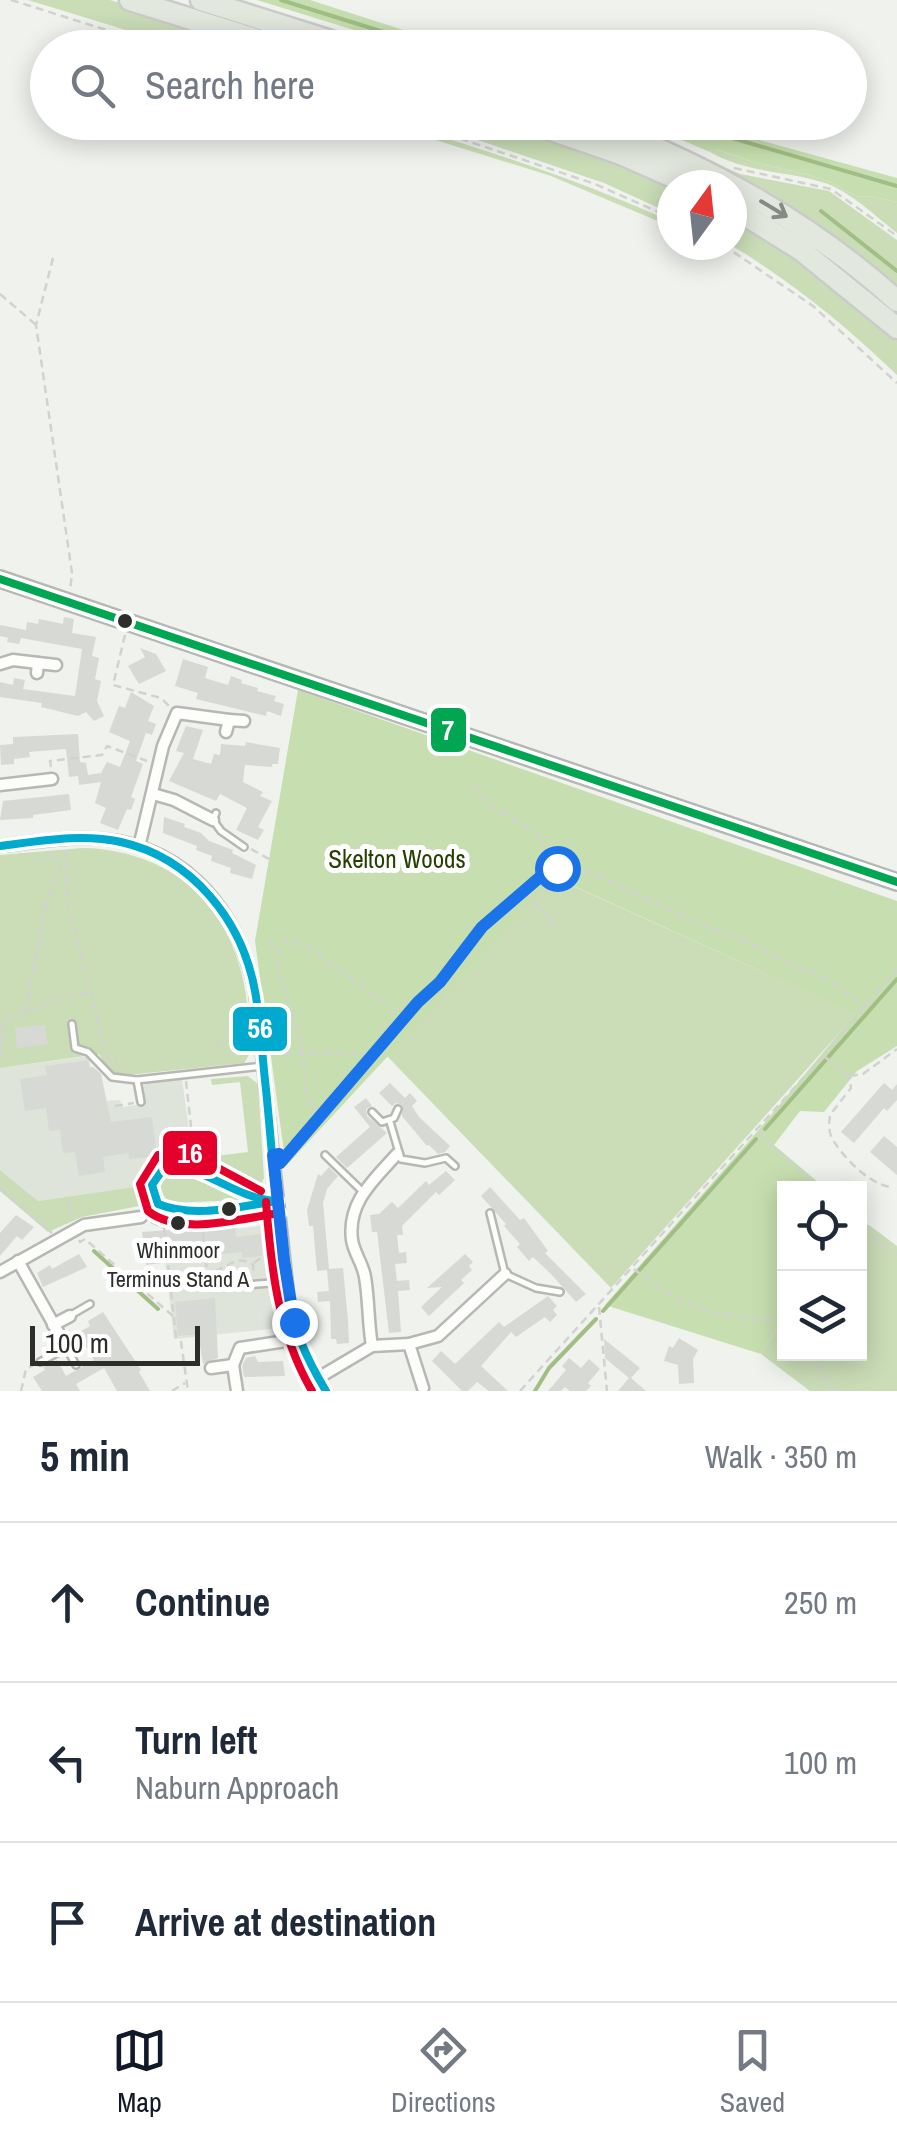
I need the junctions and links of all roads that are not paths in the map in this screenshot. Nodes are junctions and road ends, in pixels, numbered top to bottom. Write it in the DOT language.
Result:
graph roads {
  1 [pos="130,0"];
  2 [pos="201,0"];
  3 [pos="226,30"];
  4 [pos="297,30"];
  5 [pos="580,140"];
  6 [pos="638,140"];
  7 [pos="657,170"];
  8 [pos="747,216"];
  9 [pos="897,300"];
  10 [pos="897,328"];
  11 [pos="0,579"];
  12 [pos="0,664"];
  13 [pos="56,665"];
  14 [pos="244,721"];
  15 [pos="52,779"];
  16 [pos="0,784"];
  17 [pos="153,794"];
  18 [pos="214,816"];
  19 [pos="0,846"];
  20 [pos="244,846"];
  21 [pos="139,847"];
  22 [pos="897,882"];
  23 [pos="72,1024"];
  24 [pos="264,1060"];
  25 [pos="137,1080"];
  26 [pos="141,1102"];
  27 [pos="398,1109"];
  28 [pos="372,1112"];
  29 [pos="390,1122"];
  30 [pos="397,1154"];
  31 [pos="324,1156"];
  32 [pos="455,1166"];
  33 [pos="364,1192"];
  34 [pos="278,1201"];
  35 [pos="258,1203"];
  36 [pos="490,1213"];
  37 [pos="142,1217"];
  38 [pos="18,1262"];
  39 [pos="0,1272"];
  40 [pos="505,1274"];
  41 [pos="286,1282"];
  42 [pos="216,1287"];
  43 [pos="560,1292"];
  44 [pos="90,1304"];
  45 [pos="70,1316"];
  46 [pos="56,1328"];
  47 [pos="299,1339"];
  48 [pos="409,1344"];
  49 [pos="372,1346"];
  50 [pos="66,1348"];
  51 [pos="40,1362"];
  52 [pos="232,1365"];
  53 [pos="76,1366"];
  54 [pos="211,1368"];
  55 [pos="318,1378"];
  56 [pos="424,1390"];
  57 [pos="236,1391"];
  58 [pos="326,1391"];
  1 -- 3 [label="highway"];
  2 -- 4 [label="highway"];
  5 -- 7 [label="highway"];
  6 -- 9 [label="highway, one-way"];
  8 -- 10 [label="highway"];
  11 -- 22 [label="street"];
  12 -- 13 [label="street"];
  14 -- 17 [label="street"];
  15 -- 16 [label="street"];
  17 -- 18 [label="street"];
  17 -- 21 [label="street"];
  18 -- 20 [label="lane"];
  19 -- 21 [label="street"];
  21 -- 24 [label="street"];
  23 -- 25 [label="lane"];
  24 -- 25 [label="lane"];
  24 -- 34 [label="street"];
  25 -- 26 [label="lane"];
  27 -- 29 [label="lane"];
  28 -- 29 [label="lane"];
  29 -- 30 [label="lane"];
  30 -- 32 [label="lane"];
  30 -- 33 [label="street"];
  31 -- 33 [label="lane"];
  33 -- 49 [label="street"];
  34 -- 35 [label="lane"];
  34 -- 41 [label="street"];
  35 -- 35 [label="lane"];
  36 -- 40 [label="lane"];
  37 -- 38 [label="street"];
  38 -- 39 [label="street"];
  38 -- 46 [label="street"];
  40 -- 43 [label="lane"];
  40 -- 48 [label="street"];
  41 -- 42 [label="lane"];
  41 -- 47 [label="street"];
  44 -- 45 [label="lane"];
  45 -- 46 [label="street"];
  46 -- 50 [label="lane"];
  47 -- 52 [label="street"];
  47 -- 55 [label="street"];
  48 -- 49 [label="street"];
  48 -- 56 [label="street"];
  49 -- 55 [label="street"];
  50 -- 51 [label="lane"];
  50 -- 53 [label="lane"];
  52 -- 54 [label="street"];
  52 -- 57 [label="street"];
  55 -- 58 [label="street"];
}
